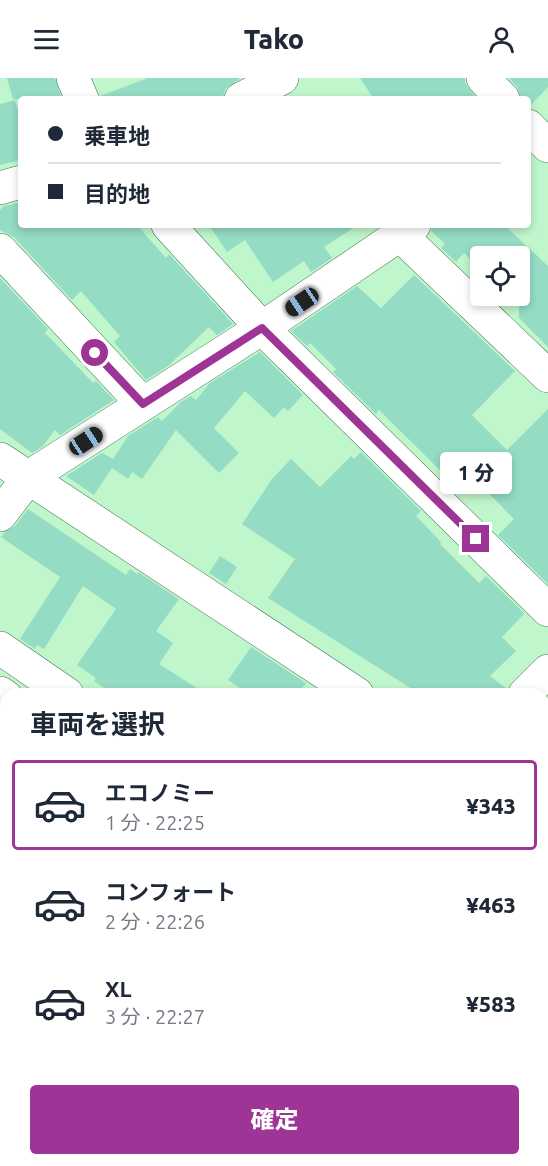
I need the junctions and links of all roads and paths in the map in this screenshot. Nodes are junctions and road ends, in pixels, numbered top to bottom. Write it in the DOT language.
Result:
graph roads {
  1 [pos="73,78"];
  2 [pos="282,78"];
  3 [pos="483,78"];
  4 [pos="81,96"];
  5 [pos="247,96"];
  6 [pos="500,96"];
  7 [pos="18,183"];
  8 [pos="0,188"];
  9 [pos="171,228"];
  10 [pos="407,230"];
  11 [pos="0,250"];
  12 [pos="262,328"];
  13 [pos="548,376"];
  14 [pos="143,404"];
  15 [pos="0,459"];
  16 [pos="29,477"];
  17 [pos="0,515"];
  18 [pos="548,610"];
  19 [pos="0,648"];
  20 [pos="548,671"];
  21 [pos="58,688"];
  22 [pos="348,688"];
  23 [pos="531,688"];
  1 -- 4 [label="street"];
  2 -- 5 [label="street"];
  3 -- 6 [label="street"];
  7 -- 8 [label="street"];
  9 -- 12 [label="street"];
  10 -- 12 [label="street"];
  10 -- 13 [label="street"];
  11 -- 14 [label="street"];
  12 -- 14 [label="street"];
  12 -- 18 [label="street"];
  14 -- 16 [label="street"];
  15 -- 16 [label="street"];
  16 -- 17 [label="street"];
  16 -- 22 [label="street"];
  19 -- 21 [label="street"];
  20 -- 23 [label="street"];
}
